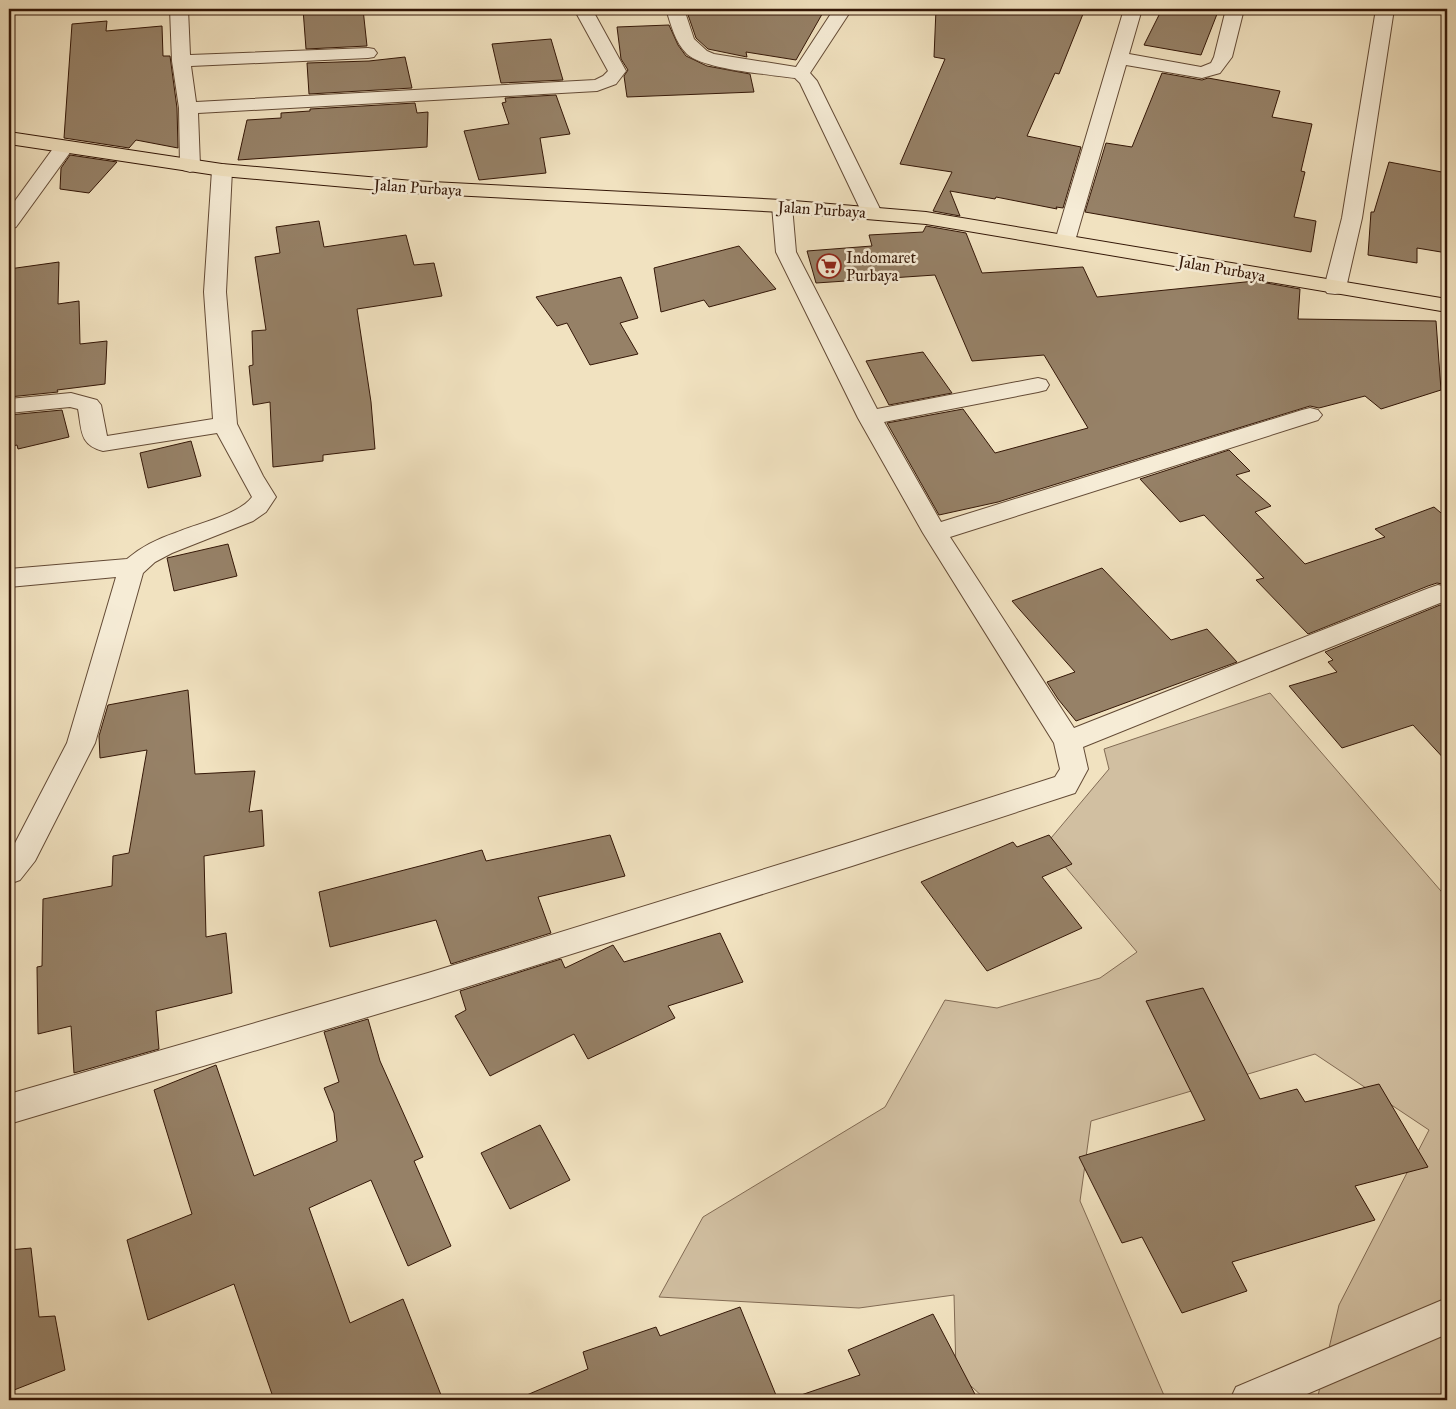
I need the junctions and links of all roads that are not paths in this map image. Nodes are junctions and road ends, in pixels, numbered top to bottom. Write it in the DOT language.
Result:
graph roads {
  1 [pos="178,9"];
  2 [pos="583,9"];
  3 [pos="675,9"];
  4 [pos="843,9"];
  5 [pos="1132,9"];
  6 [pos="1235,9"];
  7 [pos="1385,9"];
  8 [pos="368,53"];
  9 [pos="1118,58"];
  10 [pos="181,61"];
  11 [pos="802,73"];
  12 [pos="188,108"];
  13 [pos="9,138"];
  14 [pos="64,147"];
  15 [pos="190,166"];
  16 [pos="222,170"];
  17 [pos="782,206"];
  18 [pos="872,213"];
  19 [pos="9,222"];
  20 [pos="1064,241"];
  21 [pos="1335,288"];
  22 [pos="1447,306"];
  23 [pos="1038,385"];
  24 [pos="9,406"];
  25 [pos="1310,415"];
  26 [pos="870,418"];
  27 [pos="225,424"];
  28 [pos="935,533"];
  29 [pos="134,567"];
  30 [pos="9,578"];
  31 [pos="1447,596"];
  32 [pos="1068,742"];
  33 [pos="9,872"];
  34 [pos="9,1109"];
  35 [pos="1447,1316"];
  36 [pos="1250,1400"];
  1 -- 10 [label="street"];
  2 -- 12 [label="street"];
  3 -- 11 [label="street"];
  4 -- 11 [label="street"];
  5 -- 9 [label="street"];
  6 -- 9 [label="street"];
  7 -- 21 [label="street"];
  8 -- 10 [label="street"];
  9 -- 20 [label="street"];
  10 -- 12 [label="street"];
  11 -- 18 [label="street"];
  12 -- 15 [label="street"];
  13 -- 14 [label="main road, Jalan Purbaya"];
  14 -- 15 [label="main road, Jalan Purbaya"];
  14 -- 19 [label="street"];
  15 -- 16 [label="main road, Jalan Purbaya"];
  16 -- 17 [label="main road, Jalan Purbaya"];
  16 -- 27 [label="street"];
  17 -- 18 [label="main road, Jalan Purbaya"];
  17 -- 26 [label="street"];
  18 -- 20 [label="main road, Jalan Purbaya"];
  20 -- 21 [label="main road, Jalan Purbaya"];
  21 -- 22 [label="main road, Jalan Purbaya"];
  23 -- 26 [label="street"];
  24 -- 27 [label="street"];
  25 -- 28 [label="street"];
  26 -- 28 [label="street"];
  27 -- 29 [label="street"];
  28 -- 32 [label="street"];
  29 -- 30 [label="street"];
  29 -- 33 [label="street"];
  31 -- 32 [label="street"];
  32 -- 34 [label="street"];
  35 -- 36 [label="street"];
}
